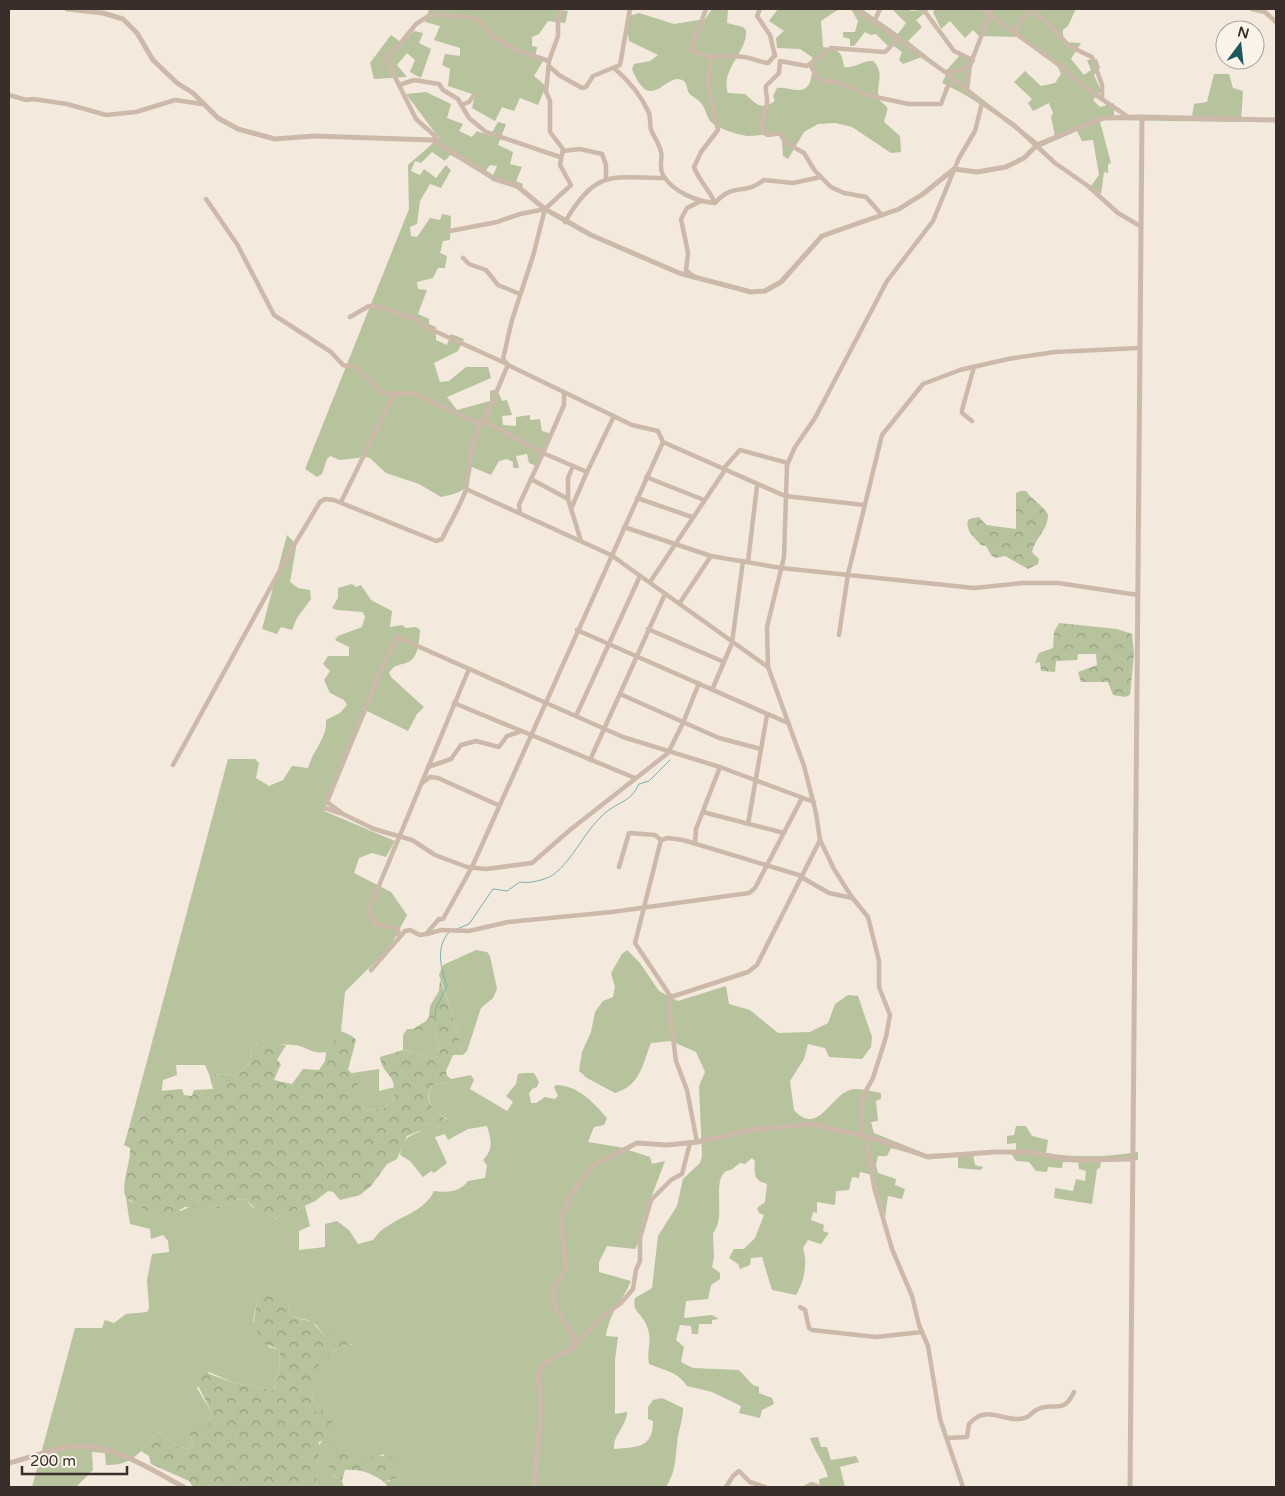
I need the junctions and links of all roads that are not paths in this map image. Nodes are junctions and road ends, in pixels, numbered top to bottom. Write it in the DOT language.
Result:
graph roads {
  1 [pos="67,9"];
  2 [pos="561,9"];
  3 [pos="630,9"];
  4 [pos="706,9"];
  5 [pos="760,9"];
  6 [pos="856,9"];
  7 [pos="880,9"];
  8 [pos="923,9"];
  9 [pos="982,9"];
  10 [pos="992,9"];
  11 [pos="1252,9"];
  12 [pos="1032,10"];
  13 [pos="990,16"];
  14 [pos="874,20"];
  15 [pos="1276,22"];
  16 [pos="1014,34"];
  17 [pos="899,38"];
  18 [pos="775,55"];
  19 [pos="710,56"];
  20 [pos="780,61"];
  21 [pos="549,63"];
  22 [pos="971,63"];
  23 [pos="810,64"];
  24 [pos="614,68"];
  25 [pos="945,72"];
  26 [pos="954,79"];
  27 [pos="399,85"];
  28 [pos="967,90"];
  29 [pos="9,95"];
  30 [pos="474,95"];
  31 [pos="1102,98"];
  32 [pos="982,103"];
  33 [pos="202,104"];
  34 [pos="461,106"];
  35 [pos="1128,117"];
  36 [pos="1142,117"];
  37 [pos="1276,120"];
  38 [pos="437,142"];
  39 [pos="1037,145"];
  40 [pos="563,151"];
  41 [pos="560,157"];
  42 [pos="954,169"];
  43 [pos="821,176"];
  44 [pos="666,178"];
  45 [pos="606,179"];
  46 [pos="206,199"];
  47 [pos="701,201"];
  48 [pos="715,202"];
  49 [pos="545,209"];
  50 [pos="882,215"];
  51 [pos="566,222"];
  52 [pos="1140,226"];
  53 [pos="450,231"];
  54 [pos="463,258"];
  55 [pos="696,279"];
  56 [pos="520,294"];
  57 [pos="350,317"];
  58 [pos="1139,348"];
  59 [pos="507,364"];
  60 [pos="974,367"];
  61 [pos="564,392"];
  62 [pos="394,394"];
  63 [pos="614,416"];
  64 [pos="972,421"];
  65 [pos="482,422"];
  66 [pos="663,442"];
  67 [pos="543,453"];
  68 [pos="788,463"];
  69 [pos="574,466"];
  70 [pos="724,469"];
  71 [pos="587,472"];
  72 [pos="646,477"];
  73 [pos="531,479"];
  74 [pos="757,486"];
  75 [pos="466,489"];
  76 [pos="785,496"];
  77 [pos="637,498"];
  78 [pos="568,499"];
  79 [pos="704,500"];
  80 [pos="341,502"];
  81 [pos="864,506"];
  82 [pos="571,509"];
  83 [pos="520,513"];
  84 [pos="692,517"];
  85 [pos="624,527"];
  86 [pos="581,541"];
  87 [pos="674,544"];
  88 [pos="611,555"];
  89 [pos="711,556"];
  90 [pos="746,561"];
  91 [pos="780,568"];
  92 [pos="848,574"];
  93 [pos="640,576"];
  94 [pos="650,582"];
  95 [pos="665,594"];
  96 [pos="1138,595"];
  97 [pos="679,604"];
  98 [pos="648,629"];
  99 [pos="578,630"];
  100 [pos="839,634"];
  101 [pos="609,643"];
  102 [pos="732,643"];
  103 [pos="636,657"];
  104 [pos="724,662"];
  105 [pos="768,667"];
  106 [pos="469,670"];
  107 [pos="699,684"];
  108 [pos="712,690"];
  109 [pos="620,694"];
  110 [pos="454,703"];
  111 [pos="545,704"];
  112 [pos="767,715"];
  113 [pos="576,716"];
  114 [pos="683,723"];
  115 [pos="788,723"];
  116 [pos="604,728"];
  117 [pos="520,732"];
  118 [pos="530,736"];
  119 [pos="761,750"];
  120 [pos="668,752"];
  121 [pos="590,760"];
  122 [pos="173,765"];
  123 [pos="428,767"];
  124 [pos="720,767"];
  125 [pos="634,778"];
  126 [pos="757,782"];
  127 [pos="420,787"];
  128 [pos="802,798"];
  129 [pos="814,802"];
  130 [pos="498,805"];
  131 [pos="325,808"];
  132 [pos="703,812"];
  133 [pos="343,814"];
  134 [pos="748,824"];
  135 [pos="784,833"];
  136 [pos="399,838"];
  137 [pos="660,840"];
  138 [pos="820,840"];
  139 [pos="695,843"];
  140 [pos="767,866"];
  141 [pos="472,867"];
  142 [pos="619,868"];
  143 [pos="801,876"];
  144 [pos="852,898"];
  145 [pos="643,907"];
  146 [pos="426,934"];
  147 [pos="399,937"];
  148 [pos="371,970"];
  149 [pos="670,997"];
  150 [pos="863,1135"];
  151 [pos="697,1142"];
  152 [pos="690,1143"];
  153 [pos="1133,1159"];
  154 [pos="800,1307"];
  155 [pos="922,1332"];
  156 [pos="572,1349"];
  157 [pos="1074,1392"];
  158 [pos="947,1438"];
  159 [pos="9,1463"];
  160 [pos="177,1486"];
  161 [pos="184,1487"];
  162 [pos="534,1487"];
  163 [pos="726,1487"];
  164 [pos="765,1487"];
  165 [pos="806,1487"];
  166 [pos="820,1487"];
  167 [pos="963,1487"];
  168 [pos="1130,1487"];
  1 -- 33 [label="street"];
  2 -- 21 [label="street"];
  3 -- 24 [label="street"];
  4 -- 19 [label="street"];
  5 -- 18 [label="street"];
  6 -- 14 [label="street"];
  7 -- 14 [label="street"];
  8 -- 22 [label="street"];
  9 -- 13 [label="street"];
  10 -- 13 [label="street"];
  11 -- 15 [label="street"];
  12 -- 16 [label="street"];
  12 -- 31 [label="street"];
  13 -- 16 [label="street"];
  13 -- 22 [label="street"];
  14 -- 17 [label="street"];
  16 -- 31 [label="street"];
  17 -- 23 [label="street"];
  17 -- 25 [label="street"];
  18 -- 19 [label="street"];
  18 -- 20 [label="street"];
  19 -- 48 [label="street"];
  20 -- 23 [label="street"];
  20 -- 43 [label="street"];
  21 -- 24 [label="street"];
  21 -- 27 [label="street"];
  21 -- 40 [label="street"];
  22 -- 25 [label="street"];
  22 -- 28 [label="street"];
  23 -- 26 [label="street"];
  24 -- 44 [label="street"];
  25 -- 26 [label="street"];
  26 -- 28 [label="street"];
  27 -- 34 [label="street"];
  27 -- 38 [label="street"];
  28 -- 32 [label="street"];
  29 -- 33 [label="street"];
  30 -- 34 [label="street"];
  31 -- 35 [label="street"];
  32 -- 39 [label="street"];
  32 -- 42 [label="street"];
  33 -- 38 [label="street"];
  34 -- 41 [label="street"];
  35 -- 36 [label="street"];
  35 -- 39 [label="street"];
  36 -- 37 [label="street"];
  36 -- 52 [label="street"];
  38 -- 49 [label="street"];
  39 -- 42 [label="street"];
  39 -- 52 [label="street"];
  40 -- 41 [label="street"];
  40 -- 45 [label="street"];
  41 -- 49 [label="street"];
  42 -- 50 [label="street"];
  42 -- 68 [label="street"];
  43 -- 48 [label="street"];
  43 -- 50 [label="street"];
  44 -- 45 [label="street"];
  44 -- 47 [label="street"];
  45 -- 51 [label="street"];
  46 -- 62 [label="street"];
  47 -- 48 [label="street"];
  47 -- 55 [label="street"];
  49 -- 51 [label="street"];
  49 -- 53 [label="street"];
  49 -- 56 [label="street"];
  50 -- 55 [label="street"];
  51 -- 55 [label="street"];
  52 -- 58 [label="street"];
  54 -- 56 [label="street"];
  56 -- 59 [label="street"];
  57 -- 59 [label="street"];
  58 -- 60 [label="street"];
  58 -- 96 [label="street"];
  59 -- 61 [label="street"];
  59 -- 65 [label="street"];
  60 -- 64 [label="street"];
  60 -- 81 [label="street"];
  61 -- 63 [label="street"];
  61 -- 67 [label="street"];
  62 -- 65 [label="street"];
  62 -- 80 [label="street"];
  63 -- 66 [label="street"];
  63 -- 71 [label="street"];
  65 -- 67 [label="street"];
  65 -- 75 [label="street"];
  66 -- 70 [label="street"];
  66 -- 72 [label="street"];
  67 -- 69 [label="street"];
  67 -- 73 [label="street"];
  68 -- 70 [label="street"];
  68 -- 76 [label="street"];
  69 -- 71 [label="street"];
  69 -- 78 [label="street"];
  70 -- 74 [label="street"];
  70 -- 79 [label="street"];
  71 -- 82 [label="street"];
  72 -- 77 [label="street"];
  72 -- 79 [label="street"];
  73 -- 78 [label="street"];
  73 -- 83 [label="street"];
  74 -- 76 [label="street"];
  74 -- 90 [label="street"];
  75 -- 80 [label="street"];
  75 -- 83 [label="street"];
  76 -- 81 [label="street"];
  76 -- 91 [label="street"];
  77 -- 84 [label="street"];
  77 -- 85 [label="street"];
  78 -- 82 [label="street"];
  79 -- 84 [label="street"];
  80 -- 122 [label="street"];
  81 -- 92 [label="street"];
  82 -- 86 [label="street"];
  83 -- 86 [label="street"];
  84 -- 87 [label="street"];
  85 -- 87 [label="street"];
  85 -- 88 [label="street"];
  86 -- 88 [label="street"];
  87 -- 89 [label="street"];
  87 -- 94 [label="street"];
  88 -- 93 [label="street"];
  88 -- 99 [label="street"];
  89 -- 90 [label="street"];
  89 -- 97 [label="street"];
  90 -- 91 [label="street"];
  90 -- 102 [label="street"];
  91 -- 92 [label="street"];
  91 -- 105 [label="street"];
  92 -- 96 [label="street"];
  92 -- 100 [label="street"];
  93 -- 94 [label="street"];
  93 -- 101 [label="street"];
  94 -- 95 [label="street"];
  95 -- 97 [label="street"];
  95 -- 98 [label="street"];
  96 -- 153 [label="street"];
  97 -- 102 [label="street"];
  98 -- 103 [label="street"];
  98 -- 104 [label="street"];
  99 -- 101 [label="street"];
  99 -- 111 [label="street"];
  101 -- 103 [label="street"];
  101 -- 113 [label="street"];
  102 -- 104 [label="street"];
  102 -- 105 [label="street"];
  103 -- 107 [label="street"];
  103 -- 109 [label="street"];
  104 -- 108 [label="street"];
  105 -- 115 [label="street"];
  106 -- 110 [label="street"];
  106 -- 111 [label="street"];
  106 -- 133 [label="street"];
  107 -- 108 [label="street"];
  107 -- 114 [label="street"];
  108 -- 112 [label="street"];
  109 -- 114 [label="street"];
  109 -- 116 [label="street"];
  110 -- 117 [label="street"];
  110 -- 123 [label="street"];
  111 -- 113 [label="street"];
  111 -- 118 [label="street"];
  112 -- 115 [label="street"];
  112 -- 119 [label="street"];
  113 -- 116 [label="street"];
  114 -- 119 [label="street"];
  114 -- 120 [label="street"];
  115 -- 129 [label="street"];
  116 -- 120 [label="street"];
  116 -- 121 [label="street"];
  117 -- 118 [label="street"];
  117 -- 123 [label="street"];
  118 -- 121 [label="street"];
  118 -- 130 [label="street"];
  119 -- 126 [label="street"];
  120 -- 124 [label="street"];
  120 -- 125 [label="street"];
  121 -- 125 [label="street"];
  123 -- 127 [label="street"];
  124 -- 126 [label="street"];
  124 -- 132 [label="street"];
  125 -- 141 [label="street"];
  126 -- 128 [label="street"];
  126 -- 134 [label="street"];
  127 -- 130 [label="street"];
  127 -- 136 [label="street"];
  128 -- 129 [label="street"];
  128 -- 135 [label="street"];
  129 -- 138 [label="street"];
  130 -- 141 [label="street"];
  131 -- 133 [label="street"];
  132 -- 134 [label="street"];
  132 -- 139 [label="street"];
  133 -- 136 [label="street"];
  134 -- 135 [label="street"];
  135 -- 140 [label="street"];
  136 -- 141 [label="street"];
  136 -- 147 [label="street"];
  137 -- 139 [label="street"];
  137 -- 142 [label="street"];
  137 -- 145 [label="street"];
  138 -- 143 [label="street"];
  138 -- 144 [label="street"];
  139 -- 140 [label="street"];
  140 -- 143 [label="street"];
  140 -- 145 [label="street"];
  141 -- 146 [label="street"];
  143 -- 144 [label="street"];
  143 -- 149 [label="street"];
  144 -- 150 [label="street"];
  145 -- 146 [label="street"];
  145 -- 149 [label="street"];
  146 -- 147 [label="street"];
  147 -- 148 [label="street"];
  149 -- 151 [label="street"];
  150 -- 151 [label="street"];
  150 -- 153 [label="street"];
  150 -- 155 [label="street"];
  151 -- 152 [label="street"];
  152 -- 156 [label="street"];
  152 -- 156 [label="street"];
  153 -- 168 [label="street"];
  154 -- 155 [label="street"];
  155 -- 158 [label="street"];
  156 -- 162 [label="street"];
  157 -- 158 [label="street"];
  158 -- 167 [label="street"];
  159 -- 160 [label="street"];
  160 -- 161 [label="street"];
  163 -- 164 [label="street"];
  165 -- 166 [label="street"];
}
